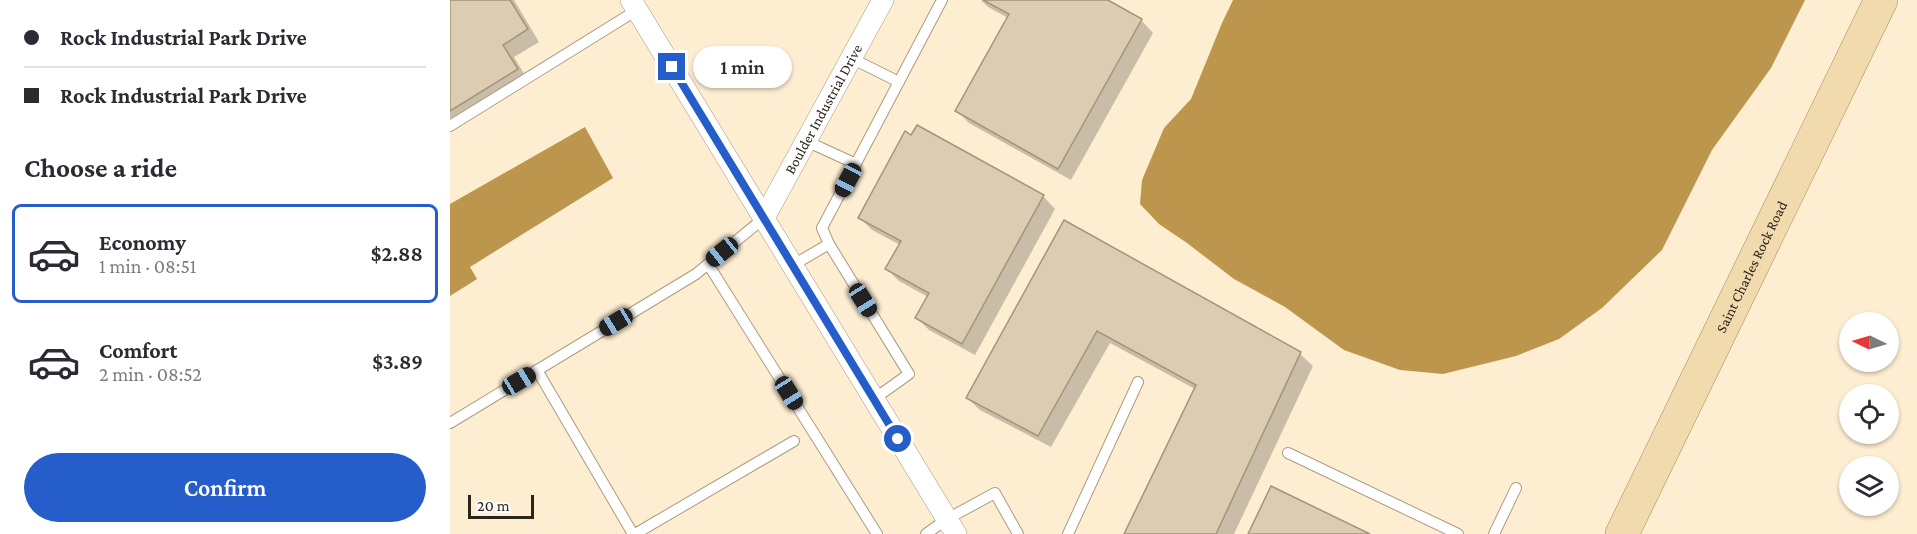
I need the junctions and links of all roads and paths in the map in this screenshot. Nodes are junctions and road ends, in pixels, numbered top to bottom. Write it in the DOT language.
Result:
graph roads {
  1 [pos="883,0"];
  2 [pos="942,0"];
  3 [pos="1881,0"];
  4 [pos="634,5"];
  5 [pos="852,58"];
  6 [pos="899,82"];
  7 [pos="450,126"];
  8 [pos="806,141"];
  9 [pos="856,164"];
  10 [pos="764,218"];
  11 [pos="829,244"];
  12 [pos="708,264"];
  13 [pos="793,265"];
  14 [pos="537,370"];
  15 [pos="1138,382"];
  16 [pos="874,399"];
  17 [pos="450,423"];
  18 [pos="794,441"];
  19 [pos="1288,453"];
  20 [pos="1516,488"];
  21 [pos="951,527"];
  22 [pos="634,534"];
  23 [pos="877,534"];
  24 [pos="926,534"];
  25 [pos="1018,534"];
  26 [pos="1068,534"];
  27 [pos="1458,534"];
  28 [pos="1494,534"];
  29 [pos="1622,534"];
  1 -- 5 [label="street, Boulder Industrial Drive"];
  2 -- 6 [label="lane"];
  3 -- 29 [label="main road, Saint Charles Rock Road"];
  4 -- 7 [label="lane"];
  4 -- 10 [label="street"];
  5 -- 6 [label="lane"];
  5 -- 8 [label="street, Boulder Industrial Drive"];
  6 -- 9 [label="lane"];
  8 -- 9 [label="lane"];
  8 -- 10 [label="street, Boulder Industrial Drive"];
  9 -- 11 [label="lane"];
  10 -- 12 [label="lane"];
  10 -- 13 [label="street"];
  11 -- 13 [label="lane"];
  11 -- 16 [label="lane"];
  12 -- 14 [label="lane"];
  12 -- 23 [label="lane"];
  13 -- 16 [label="street"];
  14 -- 17 [label="lane"];
  14 -- 22 [label="lane"];
  15 -- 26 [label="lane"];
  16 -- 21 [label="street"];
  18 -- 22 [label="lane"];
  19 -- 27 [label="lane"];
  20 -- 28 [label="lane"];
  21 -- 24 [label="lane"];
  21 -- 25 [label="lane"];
}
